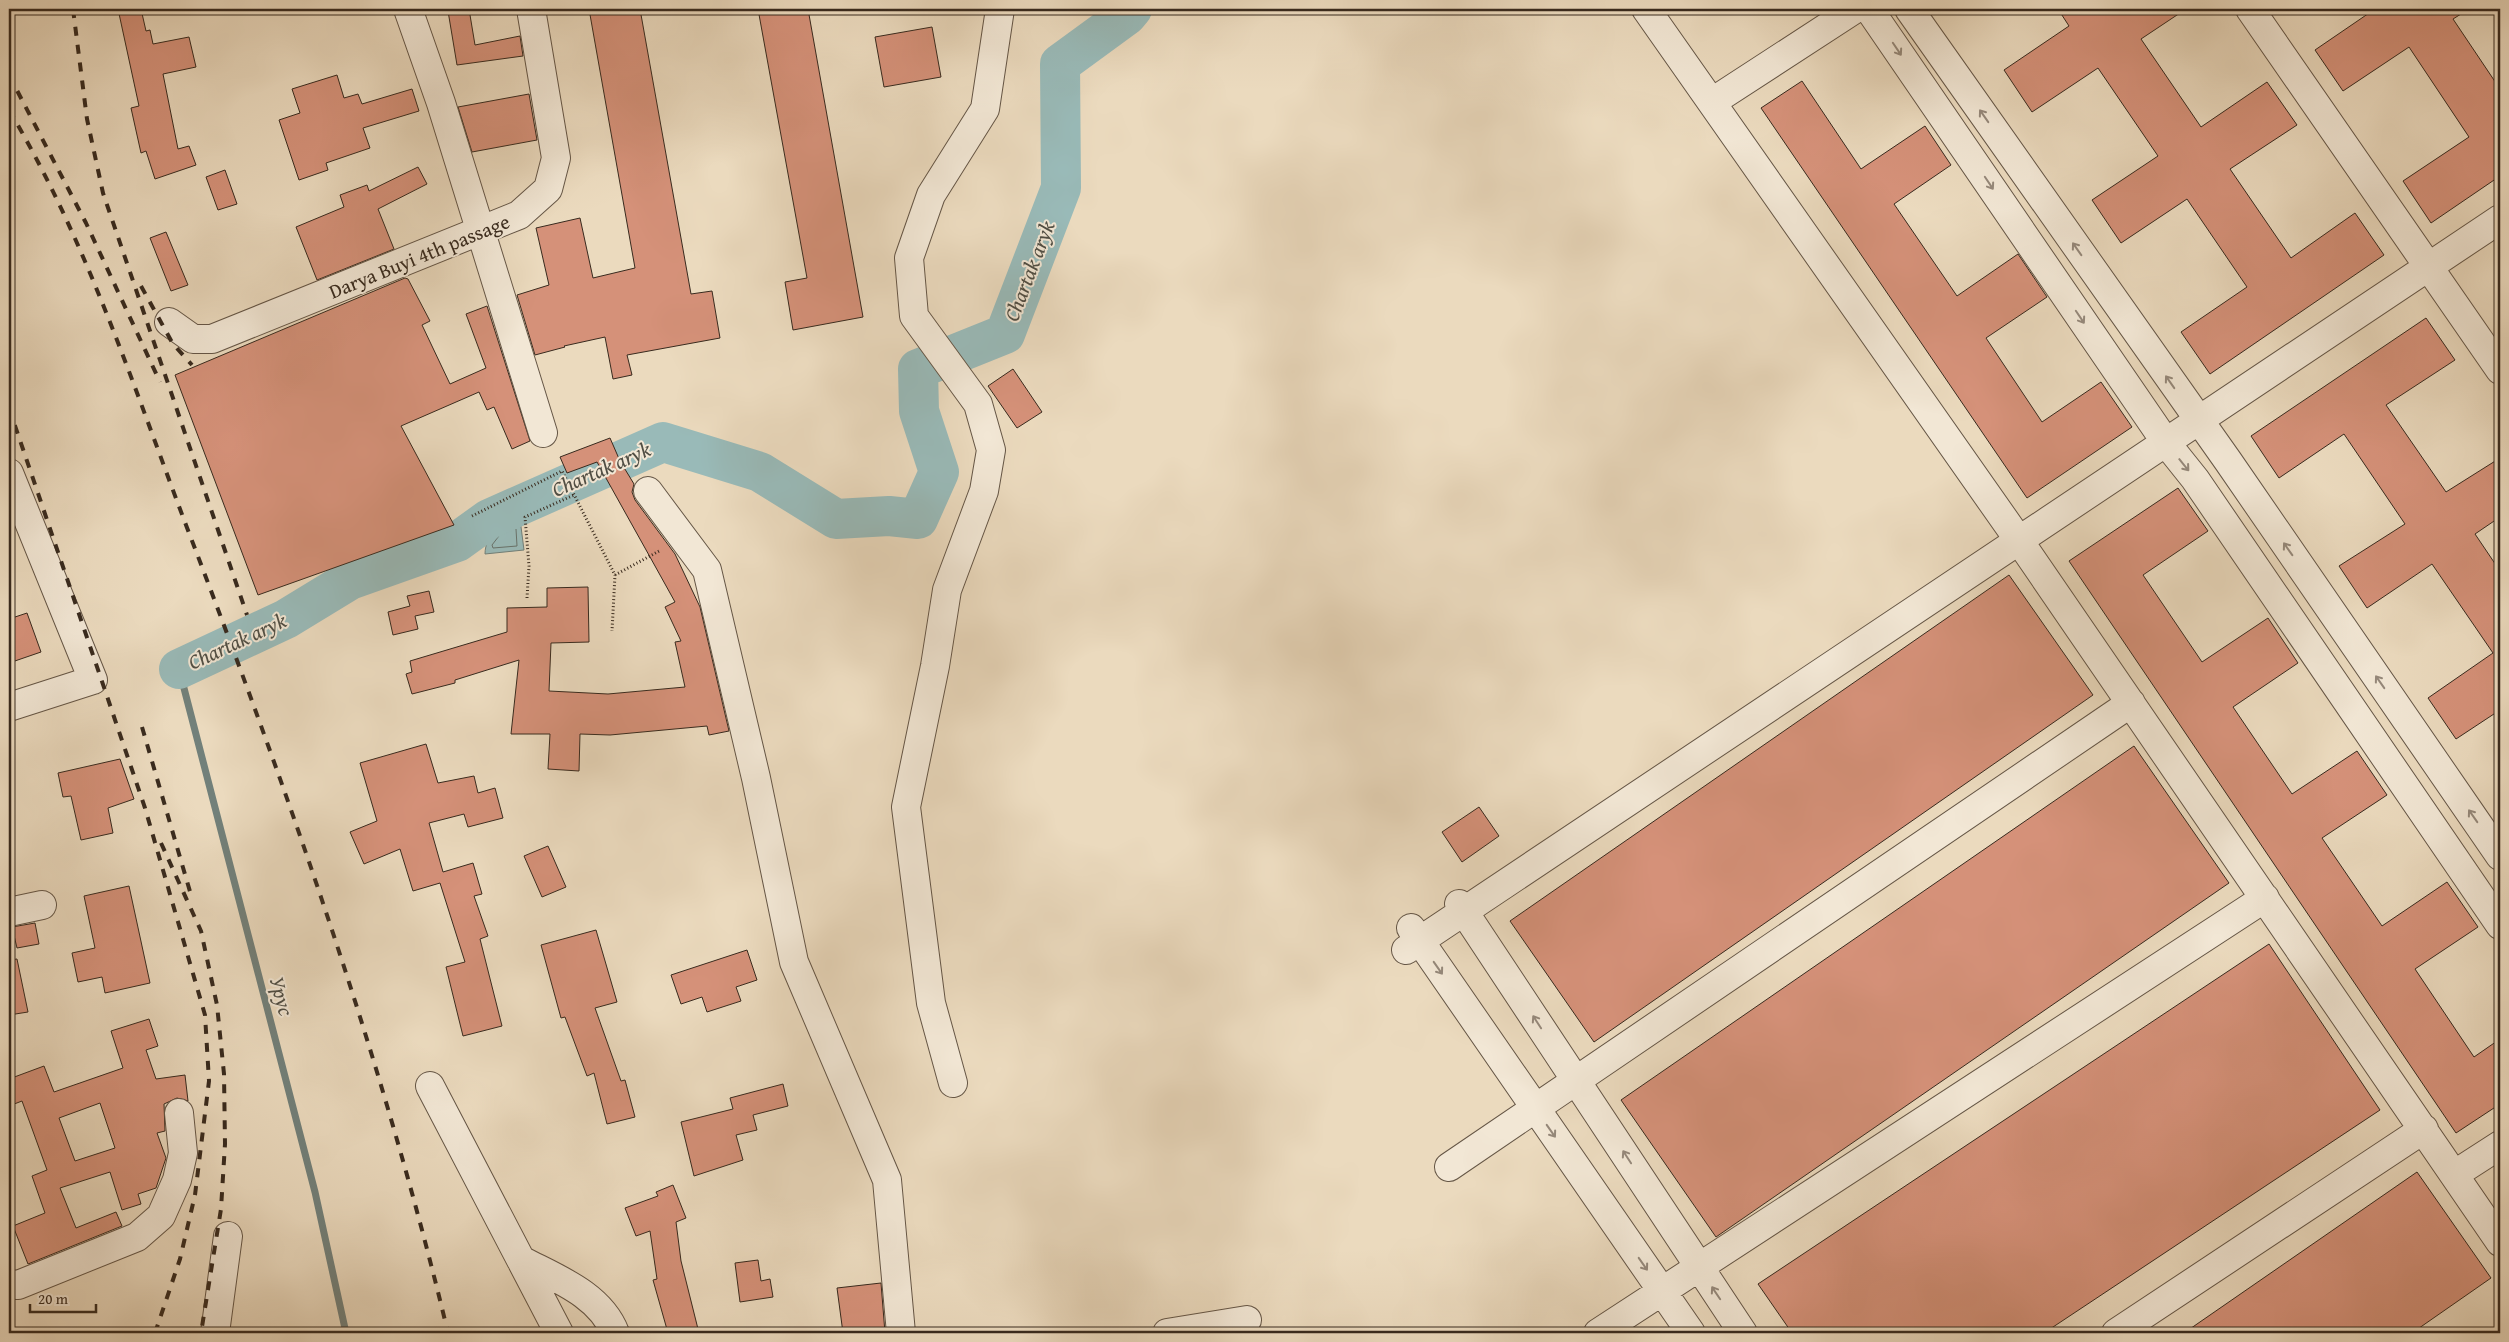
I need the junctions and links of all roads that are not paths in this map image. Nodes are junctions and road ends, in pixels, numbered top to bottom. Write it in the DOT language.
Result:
graph roads {
  1 [pos="408,9"];
  2 [pos="531,9"];
  3 [pos="1000,9"];
  4 [pos="1646,9"];
  5 [pos="1855,9"];
  6 [pos="1870,9"];
  7 [pos="1909,9"];
  8 [pos="2250,9"];
  9 [pos="1712,102"];
  10 [pos="2500,218"];
  11 [pos="480,233"];
  12 [pos="2431,267"];
  13 [pos="169,322"];
  14 [pos="2500,370"];
  15 [pos="2198,422"];
  16 [pos="543,433"];
  17 [pos="2166,444"];
  18 [pos="9,473"];
  19 [pos="648,491"];
  20 [pos="2018,539"];
  21 [pos="2131,703"];
  22 [pos="9,707"];
  23 [pos="2500,856"];
  24 [pos="2265,898"];
  25 [pos="42,905"];
  26 [pos="1461,908"];
  27 [pos="9,912"];
  28 [pos="2500,925"];
  29 [pos="1576,1080"];
  30 [pos="953,1083"];
  31 [pos="430,1086"];
  32 [pos="1535,1108"];
  33 [pos="179,1113"];
  34 [pos="2424,1129"];
  35 [pos="2500,1145"];
  36 [pos="1449,1168"];
  37 [pos="2455,1174"];
  38 [pos="228,1236"];
  39 [pos="2500,1242"];
  40 [pos="521,1260"];
  41 [pos="1699,1266"];
  42 [pos="9,1284"];
  43 [pos="1662,1291"];
  44 [pos="1247,1320"];
  45 [pos="216,1333"];
  46 [pos="559,1333"];
  47 [pos="615,1333"];
  48 [pos="901,1333"];
  49 [pos="1167,1333"];
  50 [pos="1598,1333"];
  51 [pos="1692,1333"];
  52 [pos="1743,1333"];
  53 [pos="2116,1333"];
  1 -- 11 [label="street"];
  2 -- 11 [label="street, Darya Buyi 4th passage"];
  3 -- 30 [label="street"];
  4 -- 9 [label="street"];
  5 -- 9 [label="street"];
  6 -- 17 [label="street, one-way"];
  15 -- 7 [label="street, one-way"];
  8 -- 12 [label="street"];
  9 -- 20 [label="street"];
  10 -- 12 [label="street"];
  11 -- 13 [label="street, Darya Buyi 4th passage"];
  11 -- 16 [label="street"];
  12 -- 14 [label="street"];
  12 -- 15 [label="street"];
  15 -- 17 [label="street"];
  23 -- 15 [label="street, one-way"];
  17 -- 20 [label="street"];
  17 -- 28 [label="street, one-way"];
  18 -- 22 [label="street"];
  19 -- 48 [label="street"];
  20 -- 21 [label="street"];
  20 -- 26 [label="street"];
  21 -- 24 [label="street"];
  21 -- 29 [label="street"];
  24 -- 34 [label="street"];
  24 -- 41 [label="street"];
  25 -- 27 [label="street"];
  29 -- 26 [label="street, one-way"];
  26 -- 32 [label="street, one-way"];
  29 -- 32 [label="street"];
  41 -- 29 [label="street, one-way"];
  31 -- 40 [label="street"];
  32 -- 36 [label="street"];
  32 -- 43 [label="street, one-way"];
  33 -- 42 [label="street"];
  34 -- 37 [label="street"];
  34 -- 53 [label="street"];
  35 -- 37 [label="street"];
  37 -- 39 [label="street"];
  38 -- 45 [label="street"];
  40 -- 46 [label="street"];
  40 -- 47 [label="street"];
  41 -- 43 [label="street"];
  52 -- 41 [label="street, one-way"];
  43 -- 50 [label="street"];
  43 -- 51 [label="street"];
  44 -- 49 [label="street"];
}
